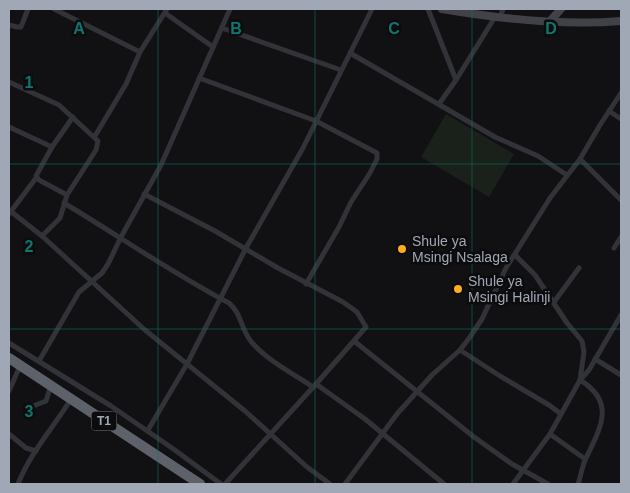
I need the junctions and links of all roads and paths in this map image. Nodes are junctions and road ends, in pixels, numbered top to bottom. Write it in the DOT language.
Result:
graph roads {
  1 [pos="28,9"];
  2 [pos="54,9"];
  3 [pos="230,9"];
  4 [pos="372,9"];
  5 [pos="428,9"];
  6 [pos="442,9"];
  7 [pos="561,9"];
  8 [pos="66,11"];
  9 [pos="166,11"];
  10 [pos="500,14"];
  11 [pos="550,21"];
  12 [pos="621,21"];
  13 [pos="9,25"];
  14 [pos="222,28"];
  15 [pos="213,47"];
  16 [pos="140,52"];
  17 [pos="350,53"];
  18 [pos="341,70"];
  19 [pos="199,78"];
  20 [pos="456,80"];
  21 [pos="9,82"];
  22 [pos="621,93"];
  23 [pos="439,104"];
  24 [pos="609,111"];
  25 [pos="72,118"];
  26 [pos="621,119"];
  27 [pos="316,121"];
  28 [pos="9,127"];
  29 [pos="95,136"];
  30 [pos="52,147"];
  31 [pos="580,159"];
  32 [pos="566,175"];
  33 [pos="36,178"];
  34 [pos="144,194"];
  35 [pos="66,195"];
  36 [pos="621,199"];
  37 [pos="64,203"];
  38 [pos="9,212"];
  39 [pos="42,236"];
  40 [pos="121,237"];
  41 [pos="621,237"];
  42 [pos="246,248"];
  43 [pos="614,248"];
  44 [pos="515,256"];
  45 [pos="579,268"];
  46 [pos="92,282"];
  47 [pos="306,284"];
  48 [pos="221,299"];
  49 [pos="554,302"];
  50 [pos="621,315"];
  51 [pos="354,341"];
  52 [pos="9,343"];
  53 [pos="460,350"];
  54 [pos="9,358"];
  55 [pos="595,359"];
  56 [pos="39,361"];
  57 [pos="188,364"];
  58 [pos="20,366"];
  59 [pos="621,375"];
  60 [pos="580,380"];
  61 [pos="51,385"];
  62 [pos="315,386"];
  63 [pos="9,391"];
  64 [pos="417,392"];
  65 [pos="71,399"];
  66 [pos="28,408"];
  67 [pos="561,414"];
  68 [pos="148,430"];
  69 [pos="9,434"];
  70 [pos="270,434"];
  71 [pos="381,434"];
  72 [pos="550,434"];
  73 [pos="36,451"];
  74 [pos="585,459"];
  75 [pos="523,471"];
  76 [pos="18,484"];
  77 [pos="200,484"];
  78 [pos="223,484"];
  79 [pos="330,484"];
  80 [pos="345,484"];
  81 [pos="444,484"];
  82 [pos="513,484"];
  83 [pos="548,484"];
  84 [pos="578,484"];
  1 -- 13 [label="street"];
  2 -- 8 [label="street"];
  3 -- 14 [label="street"];
  4 -- 17 [label="street"];
  5 -- 20 [label="street"];
  6 -- 10 [label="street"];
  7 -- 11 [label="street"];
  8 -- 16 [label="street"];
  9 -- 15 [label="street"];
  9 -- 16 [label="street"];
  10 -- 11 [label="street"];
  10 -- 20 [label="street"];
  11 -- 12 [label="street"];
  14 -- 15 [label="street"];
  14 -- 18 [label="street"];
  15 -- 19 [label="street"];
  16 -- 29 [label="street"];
  17 -- 18 [label="street"];
  17 -- 23 [label="street"];
  18 -- 27 [label="street"];
  19 -- 27 [label="street"];
  19 -- 34 [label="street"];
  20 -- 23 [label="street"];
  21 -- 25 [label="street"];
  22 -- 24 [label="street"];
  23 -- 32 [label="street"];
  24 -- 26 [label="street"];
  24 -- 31 [label="street"];
  25 -- 29 [label="street"];
  25 -- 30 [label="street"];
  27 -- 42 [label="street"];
  27 -- 47 [label="street"];
  28 -- 30 [label="street"];
  29 -- 35 [label="street"];
  30 -- 33 [label="street"];
  31 -- 32 [label="street"];
  31 -- 36 [label="street"];
  32 -- 44 [label="street"];
  33 -- 35 [label="street"];
  33 -- 38 [label="street"];
  34 -- 40 [label="street"];
  34 -- 42 [label="street"];
  35 -- 37 [label="street"];
  37 -- 39 [label="street"];
  37 -- 40 [label="street"];
  38 -- 39 [label="street"];
  39 -- 46 [label="street"];
  40 -- 46 [label="street"];
  40 -- 48 [label="street"];
  41 -- 43 [label="street"];
  42 -- 47 [label="street"];
  42 -- 48 [label="street"];
  44 -- 49 [label="street"];
  44 -- 53 [label="street"];
  45 -- 49 [label="street"];
  46 -- 56 [label="street"];
  46 -- 57 [label="street"];
  47 -- 51 [label="street"];
  48 -- 57 [label="street"];
  48 -- 62 [label="street"];
  49 -- 60 [label="street"];
  50 -- 55 [label="street"];
  51 -- 62 [label="street"];
  51 -- 64 [label="street"];
  52 -- 56 [label="street"];
  53 -- 64 [label="street"];
  53 -- 67 [label="street"];
  54 -- 58 [label="highway, T1"];
  55 -- 59 [label="street"];
  55 -- 60 [label="street"];
  56 -- 68 [label="street"];
  57 -- 68 [label="street"];
  57 -- 70 [label="street"];
  58 -- 61 [label="highway, T1"];
  58 -- 63 [label="street"];
  60 -- 67 [label="street"];
  60 -- 74 [label="street"];
  61 -- 65 [label="highway, T1"];
  61 -- 66 [label="street"];
  62 -- 70 [label="street"];
  62 -- 71 [label="street"];
  64 -- 71 [label="street"];
  64 -- 75 [label="street"];
  65 -- 73 [label="street"];
  65 -- 77 [label="highway, T1"];
  67 -- 72 [label="street"];
  68 -- 78 [label="street"];
  69 -- 73 [label="street"];
  70 -- 78 [label="street"];
  70 -- 79 [label="street"];
  71 -- 80 [label="street"];
  71 -- 81 [label="street"];
  72 -- 74 [label="street"];
  72 -- 75 [label="street"];
  73 -- 76 [label="street"];
  74 -- 84 [label="street"];
  75 -- 82 [label="street"];
  75 -- 83 [label="street"];
}
